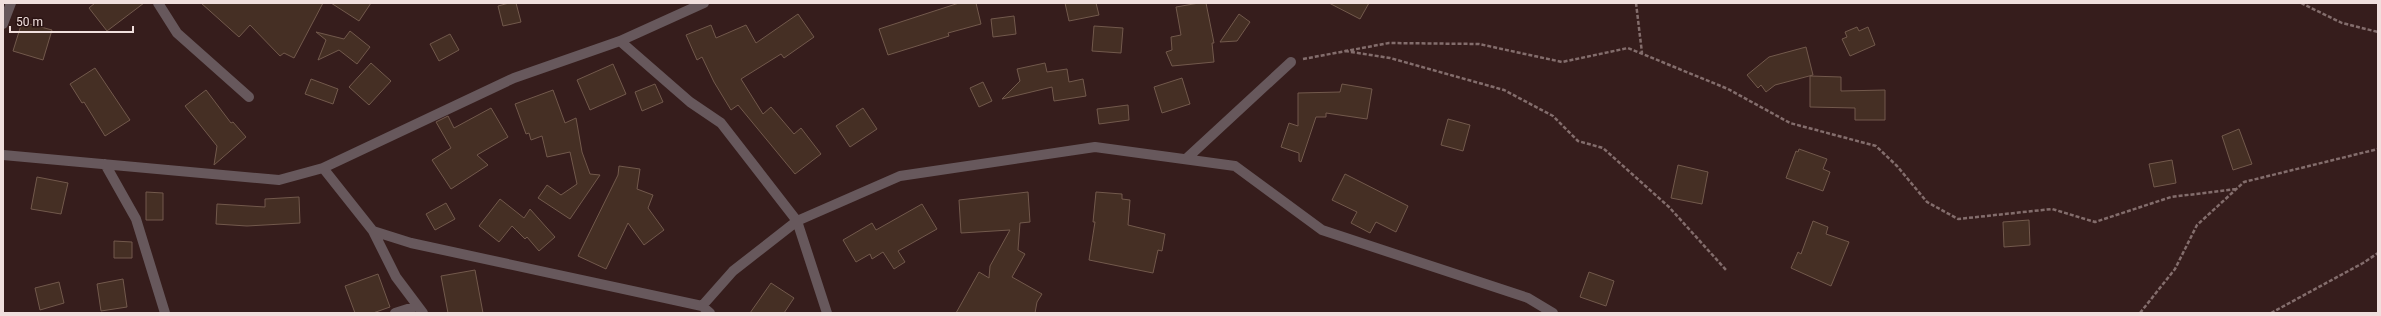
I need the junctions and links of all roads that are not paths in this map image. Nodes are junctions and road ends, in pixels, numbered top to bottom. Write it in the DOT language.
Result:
graph roads {
  1 [pos="11,3"];
  2 [pos="158,3"];
  3 [pos="704,3"];
  4 [pos="3,24"];
  5 [pos="620,41"];
  6 [pos="1291,62"];
  7 [pos="249,97"];
  8 [pos="3,155"];
  9 [pos="1186,159"];
  10 [pos="105,164"];
  11 [pos="323,168"];
  12 [pos="797,221"];
  13 [pos="373,231"];
  14 [pos="702,306"];
  15 [pos="420,310"];
  16 [pos="165,313"];
  17 [pos="396,313"];
  18 [pos="710,313"];
  19 [pos="827,313"];
  20 [pos="1553,313"];
  1 -- 4 [label="street"];
  2 -- 7 [label="street"];
  3 -- 5 [label="street"];
  5 -- 11 [label="street"];
  5 -- 12 [label="street"];
  6 -- 9 [label="street"];
  8 -- 10 [label="street"];
  9 -- 12 [label="street"];
  9 -- 20 [label="street"];
  10 -- 11 [label="street"];
  10 -- 16 [label="street"];
  11 -- 13 [label="street"];
  12 -- 14 [label="street"];
  12 -- 19 [label="street"];
  13 -- 14 [label="street"];
  13 -- 15 [label="street"];
  14 -- 18 [label="street"];
  15 -- 17 [label="street"];
}
